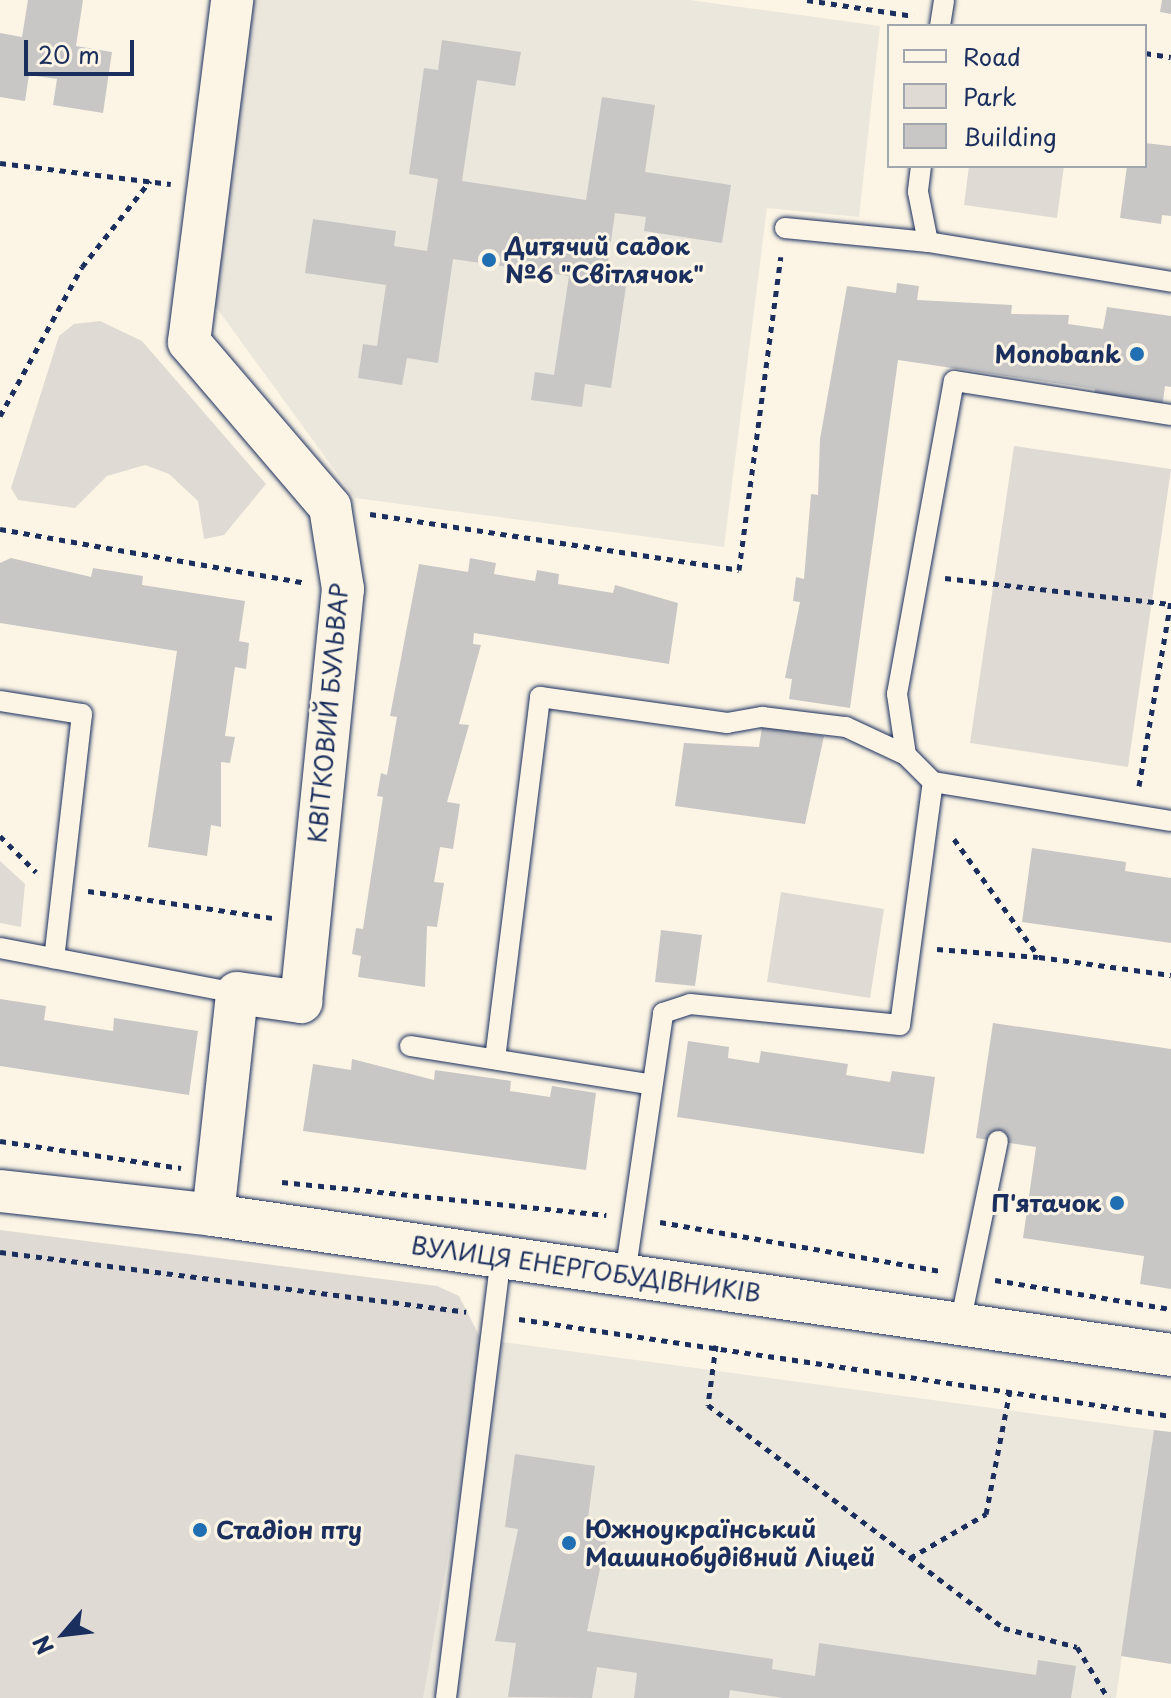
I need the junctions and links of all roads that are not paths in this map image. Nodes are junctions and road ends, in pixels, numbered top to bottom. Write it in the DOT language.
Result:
graph roads {
  1 [pos="232,0"];
  2 [pos="921,168"];
  3 [pos="785,228"];
  4 [pos="928,242"];
  5 [pos="1171,282"];
  6 [pos="1171,415"];
  7 [pos="0,701"];
  8 [pos="906,755"];
  9 [pos="933,782"];
  10 [pos="1171,821"];
  11 [pos="0,948"];
  12 [pos="54,958"];
  13 [pos="237,993"];
  14 [pos="410,1046"];
  15 [pos="495,1059"];
  16 [pos="648,1084"];
  17 [pos="998,1141"];
  18 [pos="0,1191"];
  19 [pos="213,1215"];
  20 [pos="501,1256"];
  21 [pos="625,1275"];
  22 [pos="960,1324"];
  23 [pos="1171,1355"];
  24 [pos="446,1698"];
  1 -- 13 [label="street, КВІТКОВИЙ БУЛЬВАР"];
  2 -- 4 [label="lane"];
  3 -- 4 [label="lane"];
  4 -- 5 [label="lane"];
  6 -- 8 [label="lane"];
  7 -- 12 [label="lane"];
  8 -- 9 [label="lane"];
  8 -- 15 [label="lane"];
  9 -- 10 [label="lane"];
  9 -- 16 [label="lane"];
  11 -- 12 [label="lane"];
  12 -- 13 [label="lane"];
  13 -- 19 [label="street"];
  14 -- 15 [label="lane"];
  15 -- 16 [label="lane"];
  16 -- 21 [label="lane"];
  17 -- 22 [label="lane"];
  18 -- 19 [label="street, ВУЛИЦЯ ЕНЕРГОБУДІВНИКІВ"];
  19 -- 20 [label="street, ВУЛИЦЯ ЕНЕРГОБУДІВНИКІВ"];
  20 -- 21 [label="street, ВУЛИЦЯ ЕНЕРГОБУДІВНИКІВ"];
  20 -- 24 [label="lane"];
  21 -- 22 [label="street, ВУЛИЦЯ ЕНЕРГОБУДІВНИКІВ"];
  22 -- 23 [label="street, ВУЛИЦЯ ЕНЕРГОБУДІВНИКІВ"];
}
